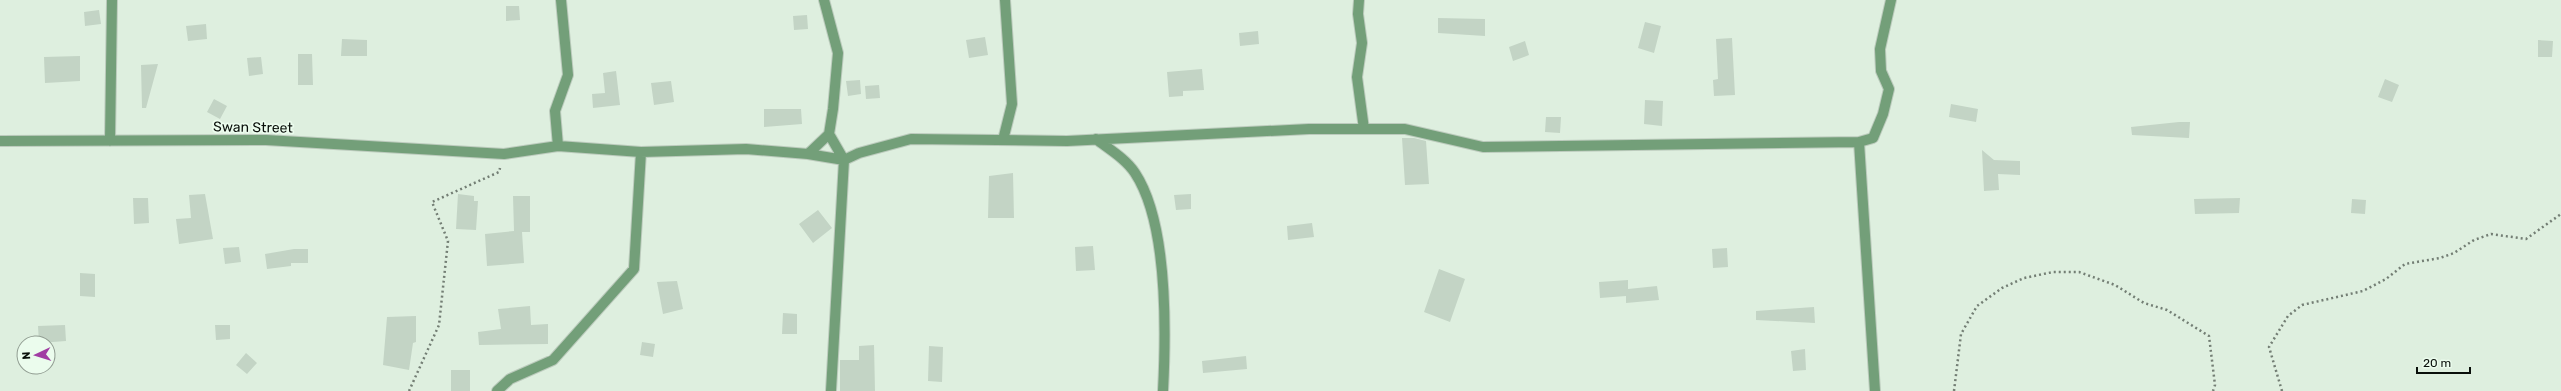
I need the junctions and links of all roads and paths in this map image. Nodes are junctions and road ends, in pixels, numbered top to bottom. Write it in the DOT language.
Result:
graph roads {
  1 [pos="112,0"];
  2 [pos="561,0"];
  3 [pos="824,0"];
  4 [pos="1006,0"];
  5 [pos="1359,0"];
  6 [pos="1891,0"];
  7 [pos="1364,129"];
  8 [pos="829,134"];
  9 [pos="1096,139"];
  10 [pos="1003,140"];
  11 [pos="0,141"];
  12 [pos="110,141"];
  13 [pos="1858,142"];
  14 [pos="558,146"];
  15 [pos="641,152"];
  16 [pos="504,154"];
  17 [pos="808,154"];
  18 [pos="844,160"];
  19 [pos="2561,214"];
  20 [pos="409,391"];
  21 [pos="497,391"];
  22 [pos="831,391"];
  23 [pos="1163,391"];
  24 [pos="1875,391"];
  25 [pos="1954,391"];
  26 [pos="2213,391"];
  27 [pos="2282,391"];
  1 -- 12 [label="street"];
  2 -- 14 [label="street"];
  3 -- 8 [label="street"];
  4 -- 10 [label="street"];
  5 -- 7 [label="street"];
  6 -- 13 [label="street"];
  7 -- 9 [label="street"];
  7 -- 13 [label="street"];
  8 -- 17 [label="street"];
  8 -- 18 [label="street"];
  9 -- 10 [label="street"];
  9 -- 23 [label="street"];
  10 -- 18 [label="street"];
  11 -- 12 [label="street, Swan Street"];
  12 -- 16 [label="street, Swan Street"];
  13 -- 24 [label="street"];
  14 -- 15 [label="street, Swan Street"];
  14 -- 16 [label="street, Swan Street"];
  15 -- 17 [label="street, Swan Street"];
  15 -- 21 [label="street"];
  16 -- 20 [label="path"];
  17 -- 18 [label="street, Swan Street"];
  18 -- 22 [label="street"];
  19 -- 27 [label="path"];
  25 -- 26 [label="path"];
}
